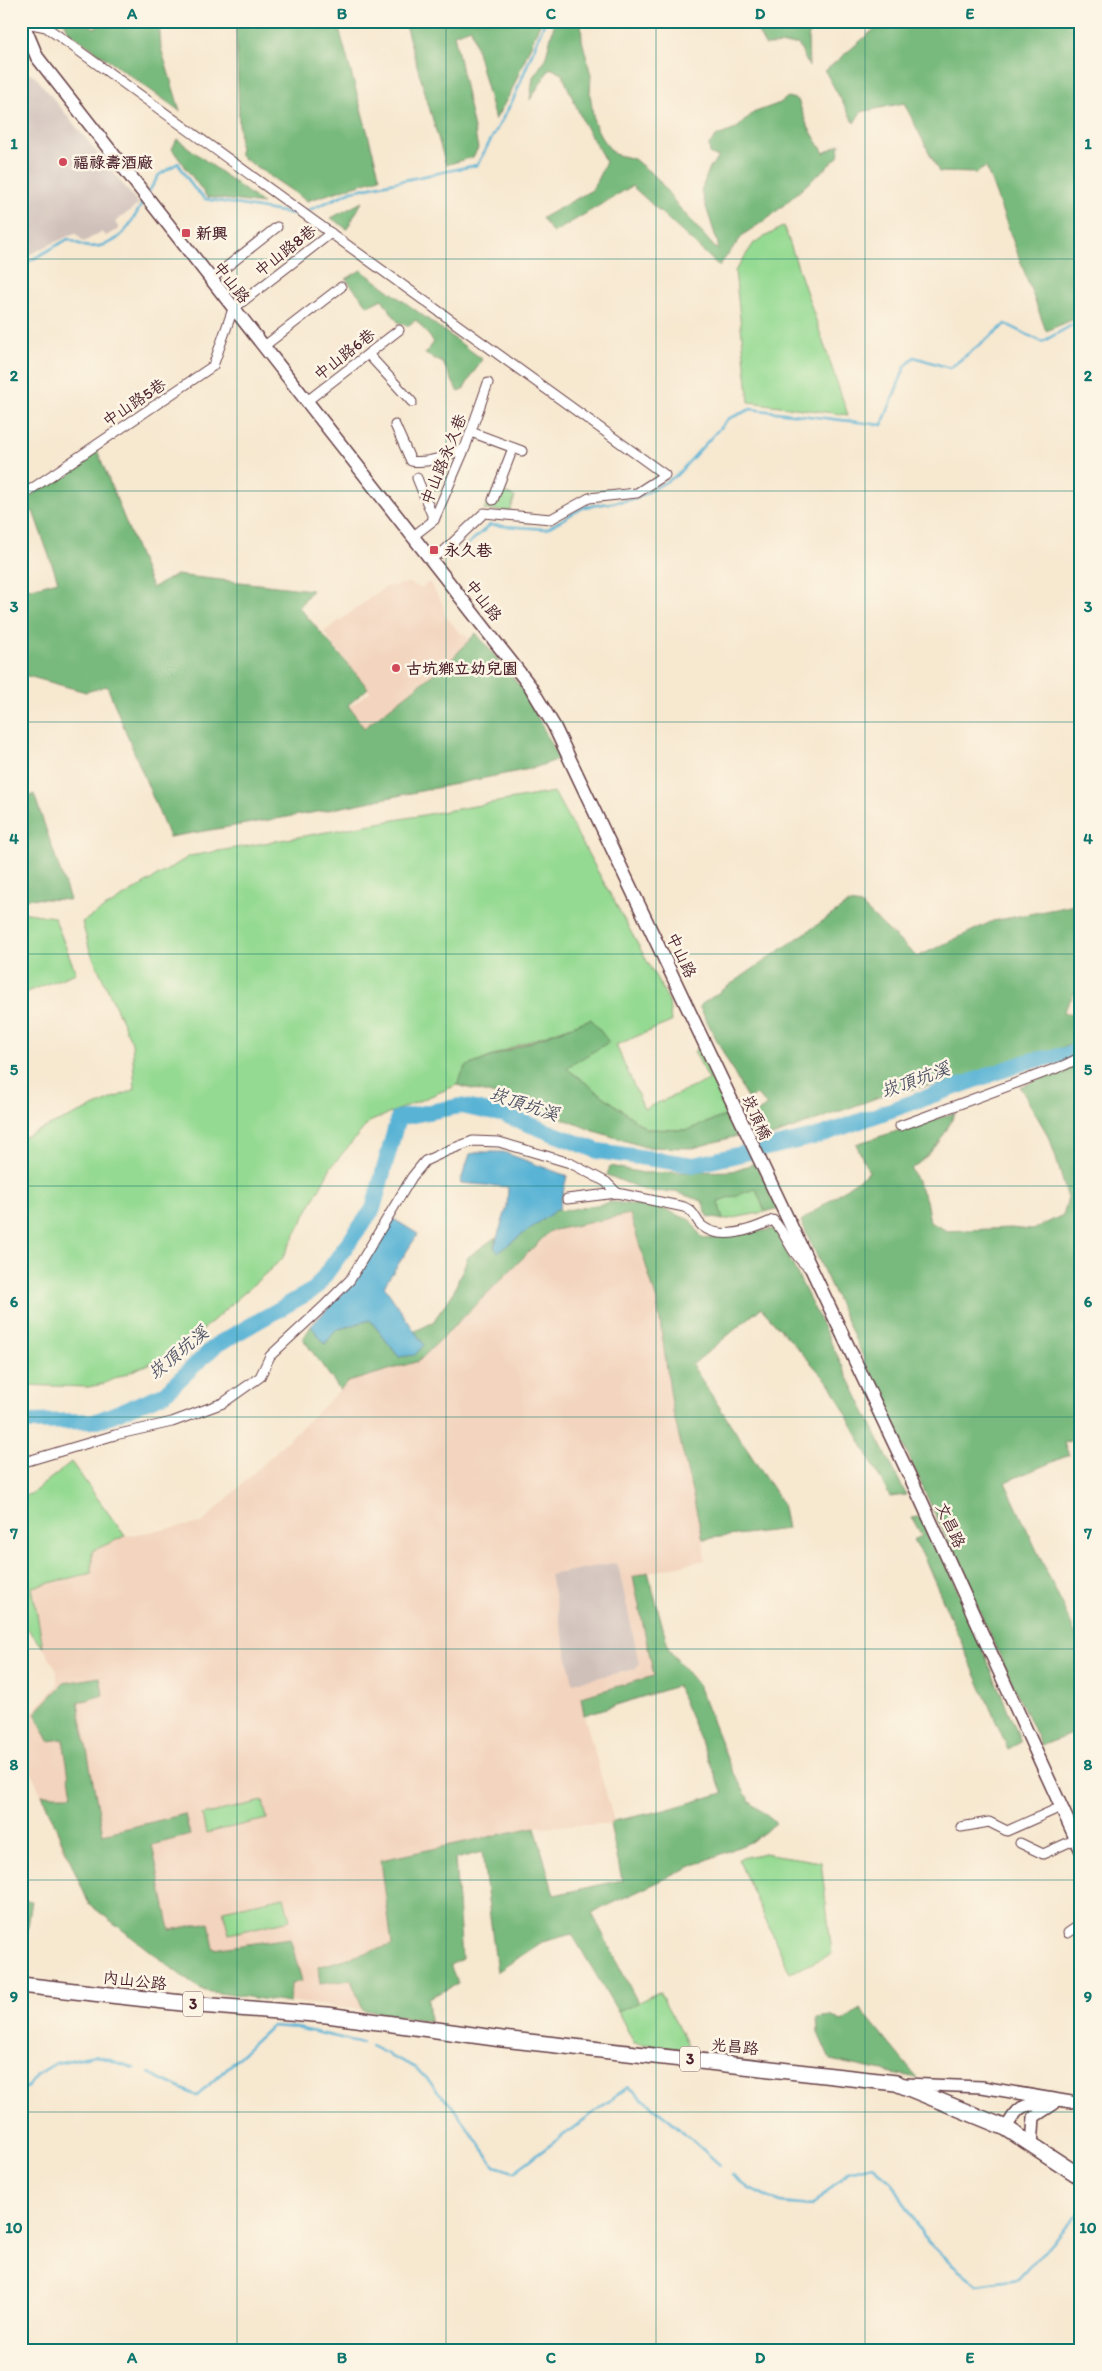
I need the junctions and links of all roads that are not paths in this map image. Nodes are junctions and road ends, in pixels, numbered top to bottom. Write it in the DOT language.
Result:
graph roads {
  1 [pos="22,21"];
  2 [pos="277,227"];
  3 [pos="332,233"];
  4 [pos="210,280"];
  5 [pos="341,287"];
  6 [pos="233,309"];
  7 [pos="399,330"];
  8 [pos="263,347"];
  9 [pos="368,354"];
  10 [pos="488,383"];
  11 [pos="307,401"];
  12 [pos="412,402"];
  13 [pos="395,425"];
  14 [pos="471,432"];
  15 [pos="465,448"];
  16 [pos="417,478"];
  17 [pos="21,496"];
  18 [pos="493,500"];
  19 [pos="434,520"];
  20 [pos="412,537"];
  21 [pos="430,558"];
  22 [pos="700,1032"];
  23 [pos="1081,1057"];
  24 [pos="900,1126"];
  25 [pos="617,1193"];
  26 [pos="567,1199"];
  27 [pos="785,1216"];
  28 [pos="811,1270"];
  29 [pos="21,1463"];
  30 [pos="1061,1806"];
  31 [pos="961,1827"];
  32 [pos="1020,1843"];
  33 [pos="1078,1844"];
  34 [pos="1081,1924"];
  35 [pos="1068,1933"];
  36 [pos="21,1985"];
  37 [pos="365,2021"];
  38 [pos="896,2083"];
  39 [pos="1076,2102"];
  40 [pos="1006,2128"];
  41 [pos="1032,2146"];
  42 [pos="1081,2177"];
  1 -- 3 [label="street"];
  1 -- 4 [label="main road, 中山路"];
  2 -- 4 [label="street"];
  3 -- 6 [label="street, 中山路8巷"];
  3 -- 21 [label="street"];
  4 -- 6 [label="main road, 中山路"];
  5 -- 8 [label="street"];
  6 -- 8 [label="main road, 中山路"];
  6 -- 17 [label="street, 中山路5巷"];
  7 -- 9 [label="street, 中山路6巷"];
  8 -- 11 [label="main road, 中山路"];
  9 -- 11 [label="street, 中山路6巷"];
  9 -- 12 [label="street"];
  10 -- 14 [label="street, 中山路永久巷"];
  11 -- 20 [label="main road, 中山路"];
  13 -- 15 [label="street"];
  14 -- 15 [label="street, 中山路永久巷"];
  14 -- 18 [label="street"];
  15 -- 19 [label="street, 中山路永久巷"];
  16 -- 19 [label="street"];
  19 -- 20 [label="street, 中山路永久巷"];
  20 -- 21 [label="main road, 中山路"];
  21 -- 22 [label="main road, 中山路"];
  22 -- 27 [label="main road, 崁頂橋"];
  23 -- 24 [label="street"];
  25 -- 26 [label="street"];
  25 -- 28 [label="street"];
  25 -- 29 [label="street"];
  27 -- 28 [label="main road, 文昌路"];
  28 -- 30 [label="main road, 文昌路"];
  30 -- 31 [label="street"];
  30 -- 33 [label="main road, 文昌路"];
  32 -- 33 [label="street"];
  34 -- 35 [label="street"];
  36 -- 37 [label="main road, 內山公路 / 3"];
  37 -- 38 [label="main road, 光昌路 / 3"];
  38 -- 39 [label="street"];
  38 -- 40 [label="main road, 光昌路 / 3"];
  39 -- 40 [label="street"];
  39 -- 41 [label="street"];
  40 -- 41 [label="main road, 3"];
  41 -- 42 [label="main road, 3"];
}
